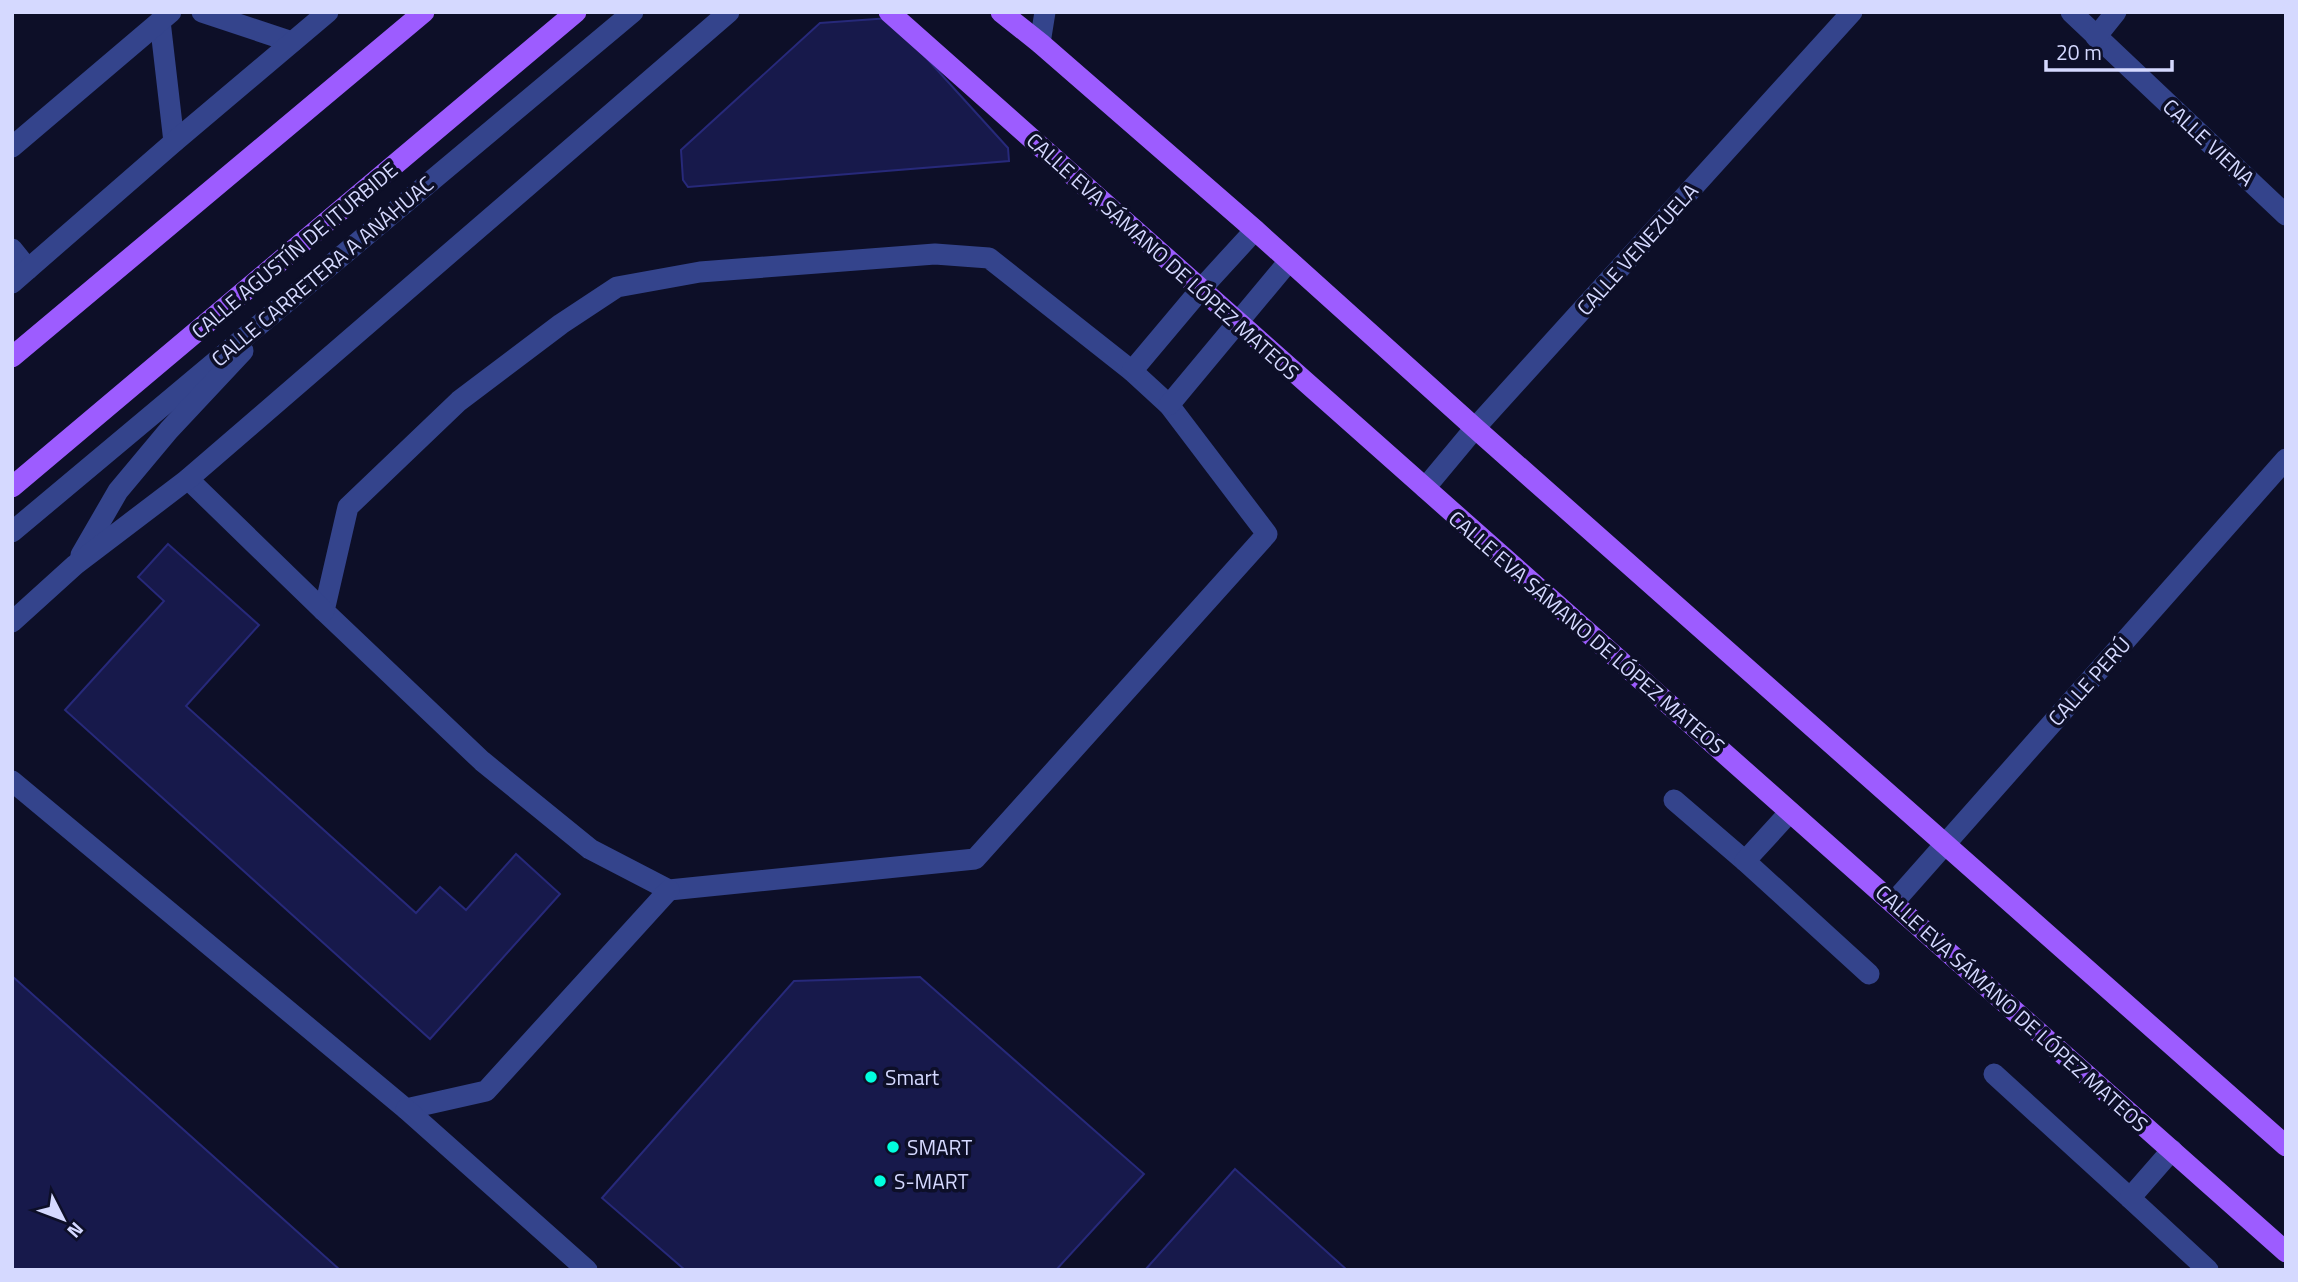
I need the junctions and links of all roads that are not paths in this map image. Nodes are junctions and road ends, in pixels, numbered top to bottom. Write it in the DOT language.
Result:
graph roads {
  1 [pos="202,12"];
  2 [pos="328,12"];
  3 [pos="424,12"];
  4 [pos="576,12"];
  5 [pos="633,12"];
  6 [pos="729,12"];
  7 [pos="889,12"];
  8 [pos="1001,12"];
  9 [pos="1045,12"];
  10 [pos="1852,12"];
  11 [pos="2071,12"];
  12 [pos="2116,12"];
  13 [pos="166,17"];
  14 [pos="2096,37"];
  15 [pos="292,42"];
  16 [pos="1040,43"];
  17 [pos="174,142"];
  18 [pos="12,147"];
  19 [pos="2286,215"];
  20 [pos="1255,230"];
  21 [pos="12,249"];
  22 [pos="1289,261"];
  23 [pos="20,276"];
  24 [pos="1201,289"];
  25 [pos="293,295"];
  26 [pos="1238,322"];
  27 [pos="12,357"];
  28 [pos="1132,371"];
  29 [pos="1168,405"];
  30 [pos="1475,428"];
  31 [pos="2286,458"];
  32 [pos="188,479"];
  33 [pos="12,487"];
  34 [pos="1424,488"];
  35 [pos="12,532"];
  36 [pos="75,565"];
  37 [pos="324,611"];
  38 [pos="12,622"];
  39 [pos="12,781"];
  40 [pos="1674,800"];
  41 [pos="1790,812"];
  42 [pos="1944,845"];
  43 [pos="1745,861"];
  44 [pos="669,890"];
  45 [pos="1893,903"];
  46 [pos="1868,974"];
  47 [pos="1994,1074"];
  48 [pos="406,1109"];
  49 [pos="2286,1146"];
  50 [pos="2172,1150"];
  51 [pos="2130,1198"];
  52 [pos="2286,1252"];
  53 [pos="587,1270"];
  54 [pos="2208,1270"];
  1 -- 15 [label="street"];
  2 -- 15 [label="street"];
  3 -- 27 [label="main road"];
  4 -- 33 [label="main road, CALLE AGUSTÍN DE ITURBIDE"];
  5 -- 25 [label="street, CALLE CARRETERA A ANÁHUAC"];
  6 -- 32 [label="street"];
  7 -- 24 [label="main road, CALLE EVA SÁMANO DE LÓPEZ MATEOS"];
  8 -- 16 [label="main road"];
  9 -- 16 [label="street"];
  10 -- 30 [label="street, CALLE VENEZUELA"];
  11 -- 14 [label="street, CALLE VIENA"];
  12 -- 14 [label="street"];
  13 -- 17 [label="street"];
  13 -- 18 [label="street"];
  14 -- 19 [label="street, CALLE VIENA"];
  15 -- 17 [label="street"];
  16 -- 20 [label="main road"];
  17 -- 23 [label="street"];
  20 -- 22 [label="main road"];
  20 -- 24 [label="street"];
  21 -- 23 [label="street"];
  22 -- 26 [label="street"];
  22 -- 30 [label="main road"];
  24 -- 26 [label="main road, CALLE EVA SÁMANO DE LÓPEZ MATEOS"];
  24 -- 28 [label="street"];
  25 -- 35 [label="street, CALLE CARRETERA A ANÁHUAC"];
  25 -- 36 [label="street"];
  26 -- 29 [label="street"];
  26 -- 34 [label="main road, CALLE EVA SÁMANO DE LÓPEZ MATEOS"];
  28 -- 29 [label="street"];
  28 -- 37 [label="street"];
  29 -- 44 [label="street"];
  30 -- 34 [label="street, CALLE VENEZUELA"];
  30 -- 42 [label="main road"];
  31 -- 42 [label="street, CALLE PERÚ"];
  32 -- 36 [label="street"];
  32 -- 37 [label="street"];
  34 -- 41 [label="main road, CALLE EVA SÁMANO DE LÓPEZ MATEOS"];
  36 -- 38 [label="street"];
  37 -- 44 [label="street"];
  39 -- 48 [label="street"];
  40 -- 43 [label="street"];
  41 -- 43 [label="street"];
  41 -- 45 [label="main road, CALLE EVA SÁMANO DE LÓPEZ MATEOS"];
  42 -- 45 [label="street, CALLE PERÚ"];
  42 -- 49 [label="main road"];
  43 -- 46 [label="street"];
  44 -- 48 [label="street"];
  45 -- 50 [label="main road, CALLE EVA SÁMANO DE LÓPEZ MATEOS"];
  47 -- 51 [label="street"];
  48 -- 53 [label="street"];
  50 -- 51 [label="street"];
  50 -- 52 [label="main road, CALLE EVA SÁMANO DE LÓPEZ MATEOS"];
  51 -- 54 [label="street"];
}
